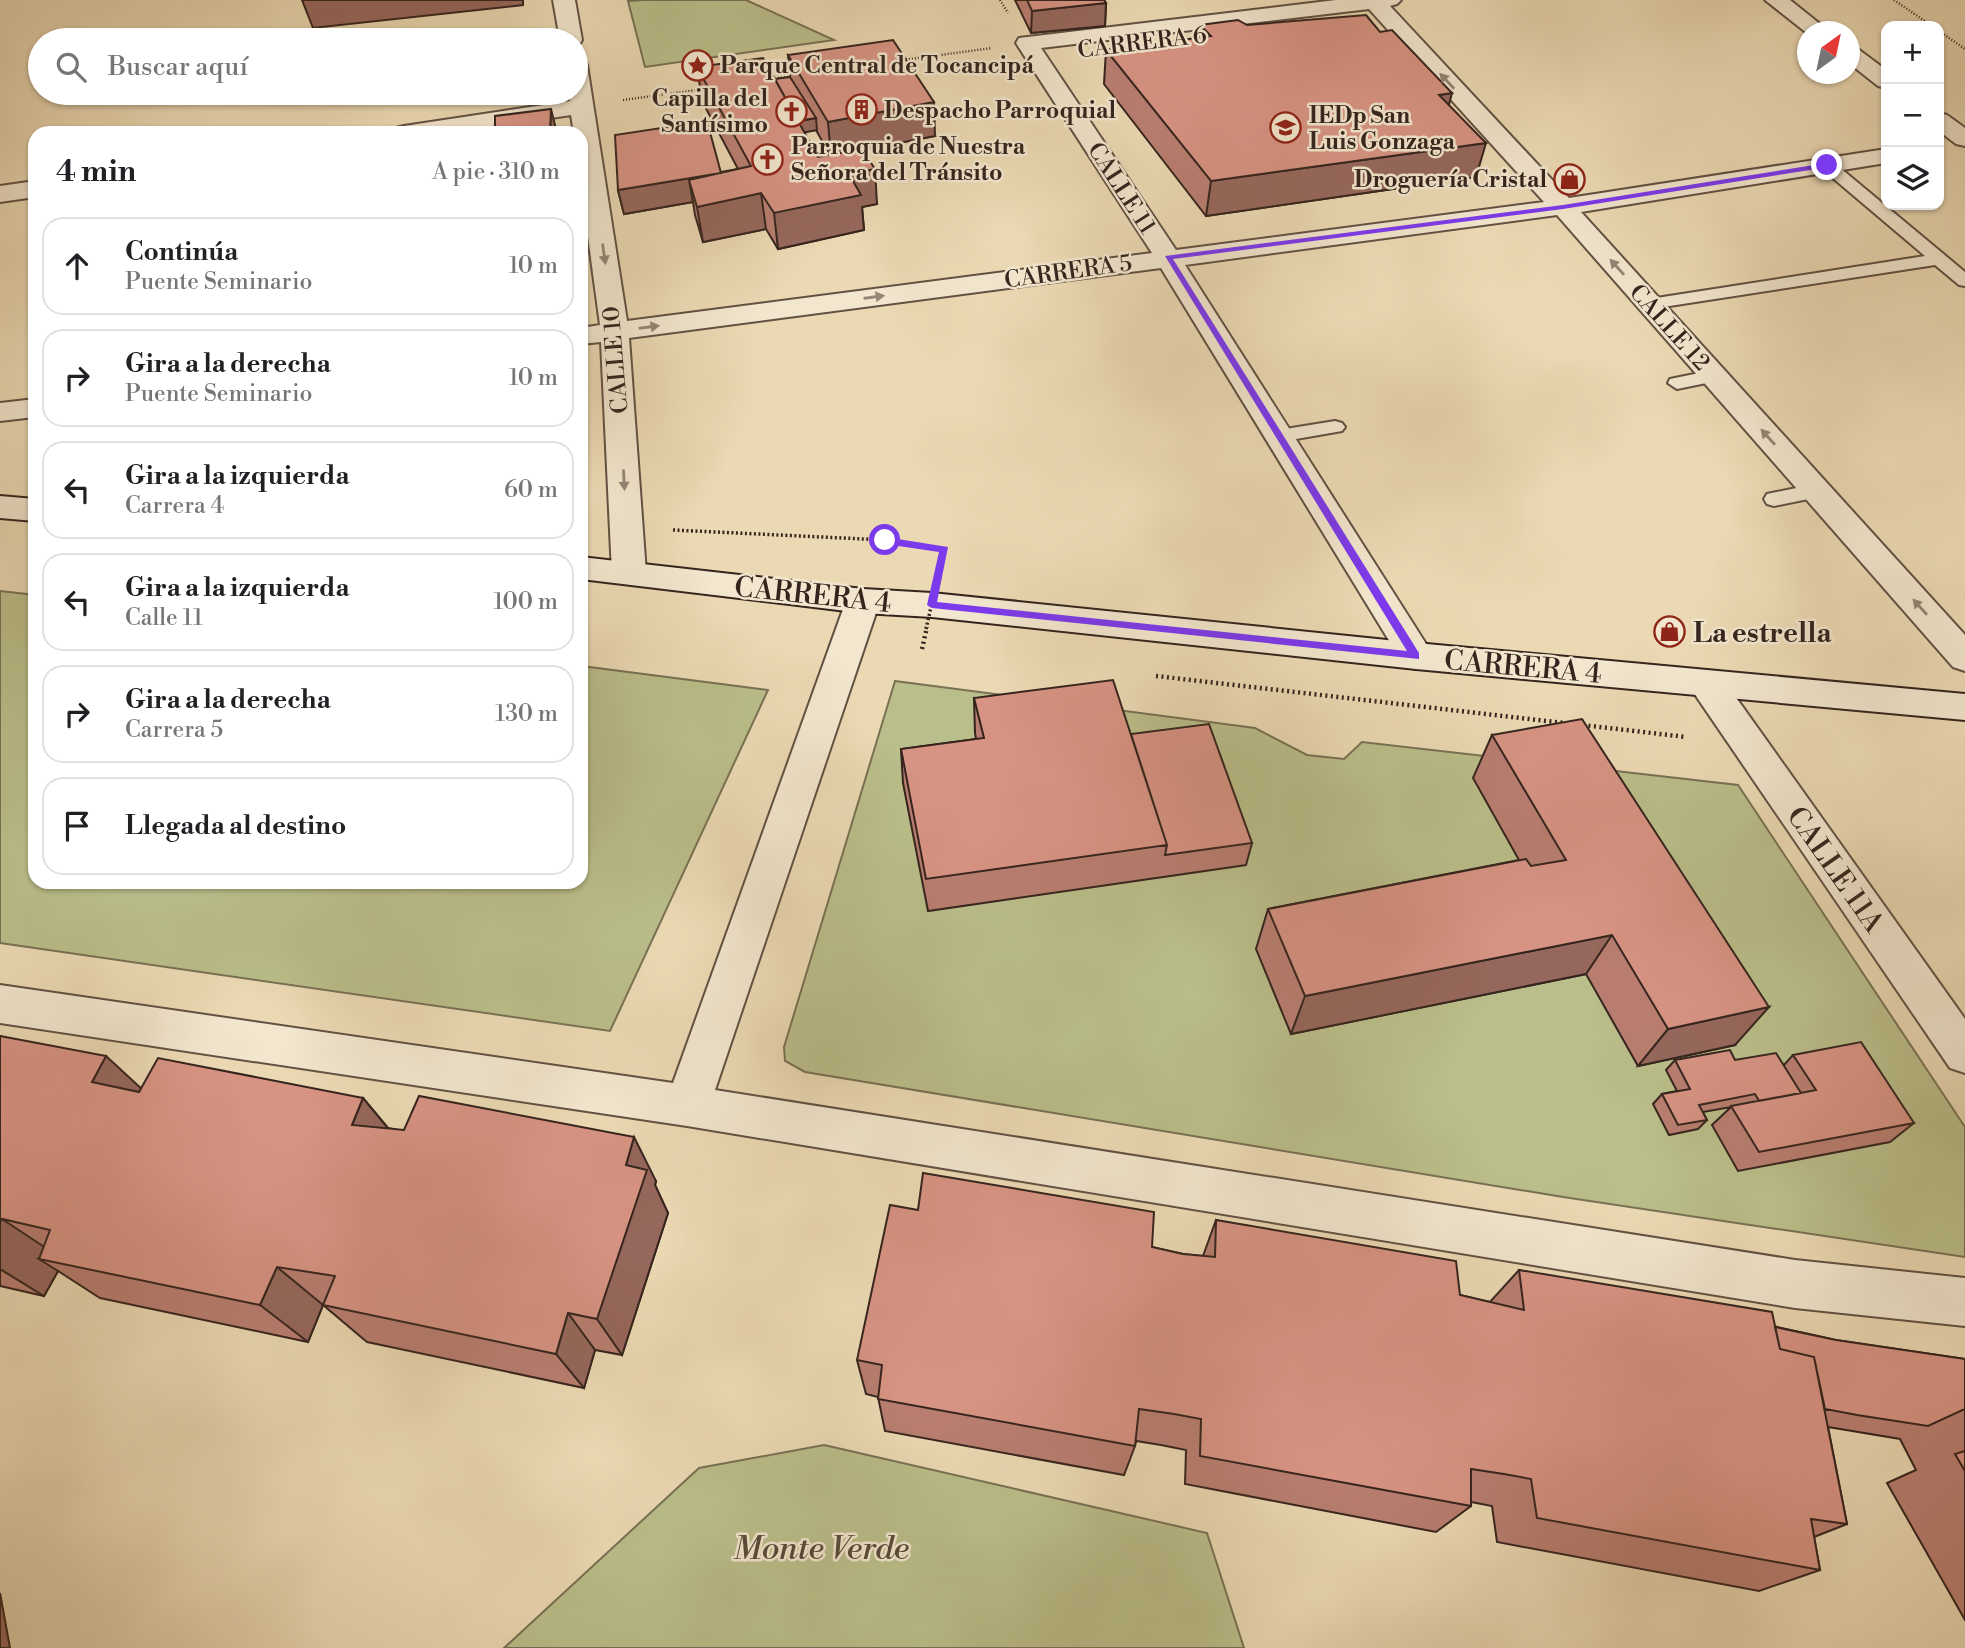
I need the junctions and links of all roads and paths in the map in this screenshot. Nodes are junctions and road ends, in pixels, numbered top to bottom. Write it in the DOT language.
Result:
graph roads {
  1 [pos="564,0"];
  2 [pos="1776,0"];
  3 [pos="1894,0"];
  4 [pos="1379,1"];
  5 [pos="1804,21"];
  6 [pos="1925,21"];
  7 [pos="569,28"];
  8 [pos="1944,34"];
  9 [pos="1027,43"];
  10 [pos="1965,49"];
  11 [pos="892,62"];
  12 [pos="1860,62"];
  13 [pos="798,75"];
  14 [pos="1881,77"];
  15 [pos="771,79"];
  16 [pos="704,89"];
  17 [pos="583,106"];
  18 [pos="1944,124"];
  19 [pos="450,126"];
  20 [pos="586,126"];
  21 [pos="588,141"];
  22 [pos="1965,141"];
  23 [pos="1943,147"];
  24 [pos="1881,157"];
  25 [pos="1827,165"];
  26 [pos="28,190"];
  27 [pos="0,194"];
  28 [pos="1563,207"];
  29 [pos="1168,258"];
  30 [pos="1939,259"];
  31 [pos="1965,281"];
  32 [pos="1650,304"];
  33 [pos="615,332"];
  34 [pos="588,335"];
  35 [pos="1714,376"];
  36 [pos="1677,383"];
  37 [pos="28,409"];
  38 [pos="0,412"];
  39 [pos="1335,427"];
  40 [pos="1279,436"];
  41 [pos="1816,491"];
  42 [pos="1774,499"];
  43 [pos="0,507"];
  44 [pos="28,509"];
  45 [pos="627,528"];
  46 [pos="588,569"];
  47 [pos="629,573"];
  48 [pos="863,601"];
  49 [pos="932,605"];
  50 [pos="936,650"];
  51 [pos="1416,656"];
  52 [pos="1965,658"];
  53 [pos="1143,674"];
  54 [pos="1707,684"];
  55 [pos="1965,707"];
  56 [pos="1750,745"];
  57 [pos="0,1004"];
  58 [pos="1965,1054"];
  59 [pos="687,1106"];
  60 [pos="1965,1302"];
  1 -- 7 [label="street"];
  2 -- 5 [label="street"];
  3 -- 6 [label="path"];
  4 -- 9 [label="street, CARRERA 6"];
  28 -- 4 [label="street, CALLE 12, one-way"];
  8 -- 10 [label="path"];
  9 -- 11 [label="path"];
  9 -- 29 [label="street, CALLE 11"];
  12 -- 14 [label="street"];
  13 -- 15 [label="path"];
  16 -- 17 [label="path"];
  17 -- 19 [label="street"];
  17 -- 20 [label="street, CALLE 10, one-way"];
  18 -- 22 [label="street"];
  21 -- 33 [label="street, CALLE 10, one-way"];
  22 -- 23 [label="street"];
  24 -- 25 [label="street, CARRERA 5"];
  25 -- 28 [label="street, CARRERA 5"];
  25 -- 30 [label="lane"];
  26 -- 27 [label="street"];
  28 -- 29 [label="street, CARRERA 5"];
  32 -- 28 [label="street, CALLE 12, one-way"];
  33 -- 29 [label="street, CARRERA 5, one-way"];
  29 -- 40 [label="street, CALLE 11"];
  30 -- 31 [label="lane"];
  30 -- 32 [label="lane"];
  32 -- 35 [label="street, CALLE 12"];
  33 -- 34 [label="street, CARRERA 5"];
  33 -- 45 [label="street, CALLE 10, one-way"];
  35 -- 36 [label="lane"];
  41 -- 35 [label="street, CALLE 12, one-way"];
  37 -- 38 [label="street"];
  39 -- 40 [label="lane"];
  40 -- 51 [label="street, CALLE 11"];
  41 -- 42 [label="lane"];
  52 -- 41 [label="street, CALLE 12, one-way"];
  43 -- 44 [label="street"];
  45 -- 47 [label="street, CALLE 10"];
  45 -- 49 [label="path, bridge"];
  46 -- 47 [label="street, CARRERA 4"];
  47 -- 48 [label="street, CARRERA 4"];
  48 -- 49 [label="street, CARRERA 4"];
  48 -- 59 [label="street"];
  49 -- 50 [label="path, bridge"];
  49 -- 51 [label="street, CARRERA 4"];
  51 -- 54 [label="street, CARRERA 4"];
  53 -- 56 [label="path"];
  54 -- 55 [label="street, CARRERA 4"];
  54 -- 56 [label="street, CALLE 11A"];
  56 -- 58 [label="street, CALLE 11A"];
  57 -- 59 [label="street"];
  59 -- 60 [label="street"];
}
